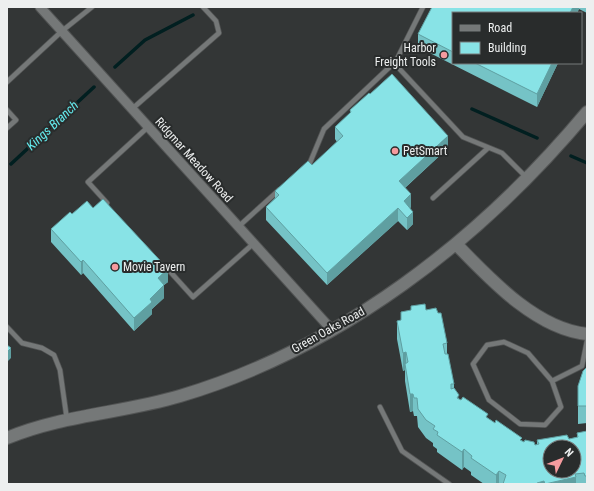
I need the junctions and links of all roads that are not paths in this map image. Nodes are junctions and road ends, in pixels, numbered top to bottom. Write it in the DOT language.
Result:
graph roads {
  1 [pos="40,7"];
  2 [pos="92,7"];
  3 [pos="423,7"];
  4 [pos="206,8"];
  5 [pos="62,31"];
  6 [pos="394,63"];
  7 [pos="7,82"];
  8 [pos="132,109"];
  9 [pos="7,110"];
  10 [pos="587,112"];
  11 [pos="148,127"];
  12 [pos="7,128"];
  13 [pos="488,148"];
  14 [pos="303,169"];
  15 [pos="527,178"];
  16 [pos="286,184"];
  17 [pos="433,198"];
  18 [pos="109,205"];
  19 [pos="238,227"];
  20 [pos="253,244"];
  21 [pos="456,244"];
  22 [pos="162,263"];
  23 [pos="7,327"];
  24 [pos="331,329"];
  25 [pos="587,334"];
  26 [pos="587,341"];
  27 [pos="552,381"];
  28 [pos="380,407"];
  29 [pos="67,420"];
  30 [pos="7,438"];
  31 [pos="449,484"];
  1 -- 5 [label="street, Ridgmar Meadow Road"];
  2 -- 5 [label="lane"];
  3 -- 6 [label="lane"];
  4 -- 8 [label="lane"];
  5 -- 7 [label="lane"];
  5 -- 8 [label="street, Ridgmar Meadow Road"];
  6 -- 13 [label="lane"];
  6 -- 14 [label="lane"];
  8 -- 11 [label="street, Ridgmar Meadow Road"];
  9 -- 12 [label="lane"];
  10 -- 15 [label="main road, Green Oaks Road"];
  11 -- 18 [label="lane"];
  11 -- 19 [label="street, Ridgmar Meadow Road"];
  13 -- 15 [label="lane"];
  13 -- 17 [label="lane"];
  15 -- 21 [label="main road, Green Oaks Road"];
  16 -- 19 [label="lane"];
  19 -- 20 [label="street, Ridgmar Meadow Road"];
  20 -- 22 [label="lane"];
  20 -- 24 [label="street, Ridgmar Meadow Road"];
  21 -- 24 [label="main road, Green Oaks Road"];
  21 -- 25 [label="main road"];
  23 -- 29 [label="lane"];
  24 -- 29 [label="main road, Green Oaks Road"];
  26 -- 27 [label="lane"];
  27 -- 27 [label="lane"];
  28 -- 31 [label="lane"];
  29 -- 30 [label="main road, Green Oaks Road"];
}
